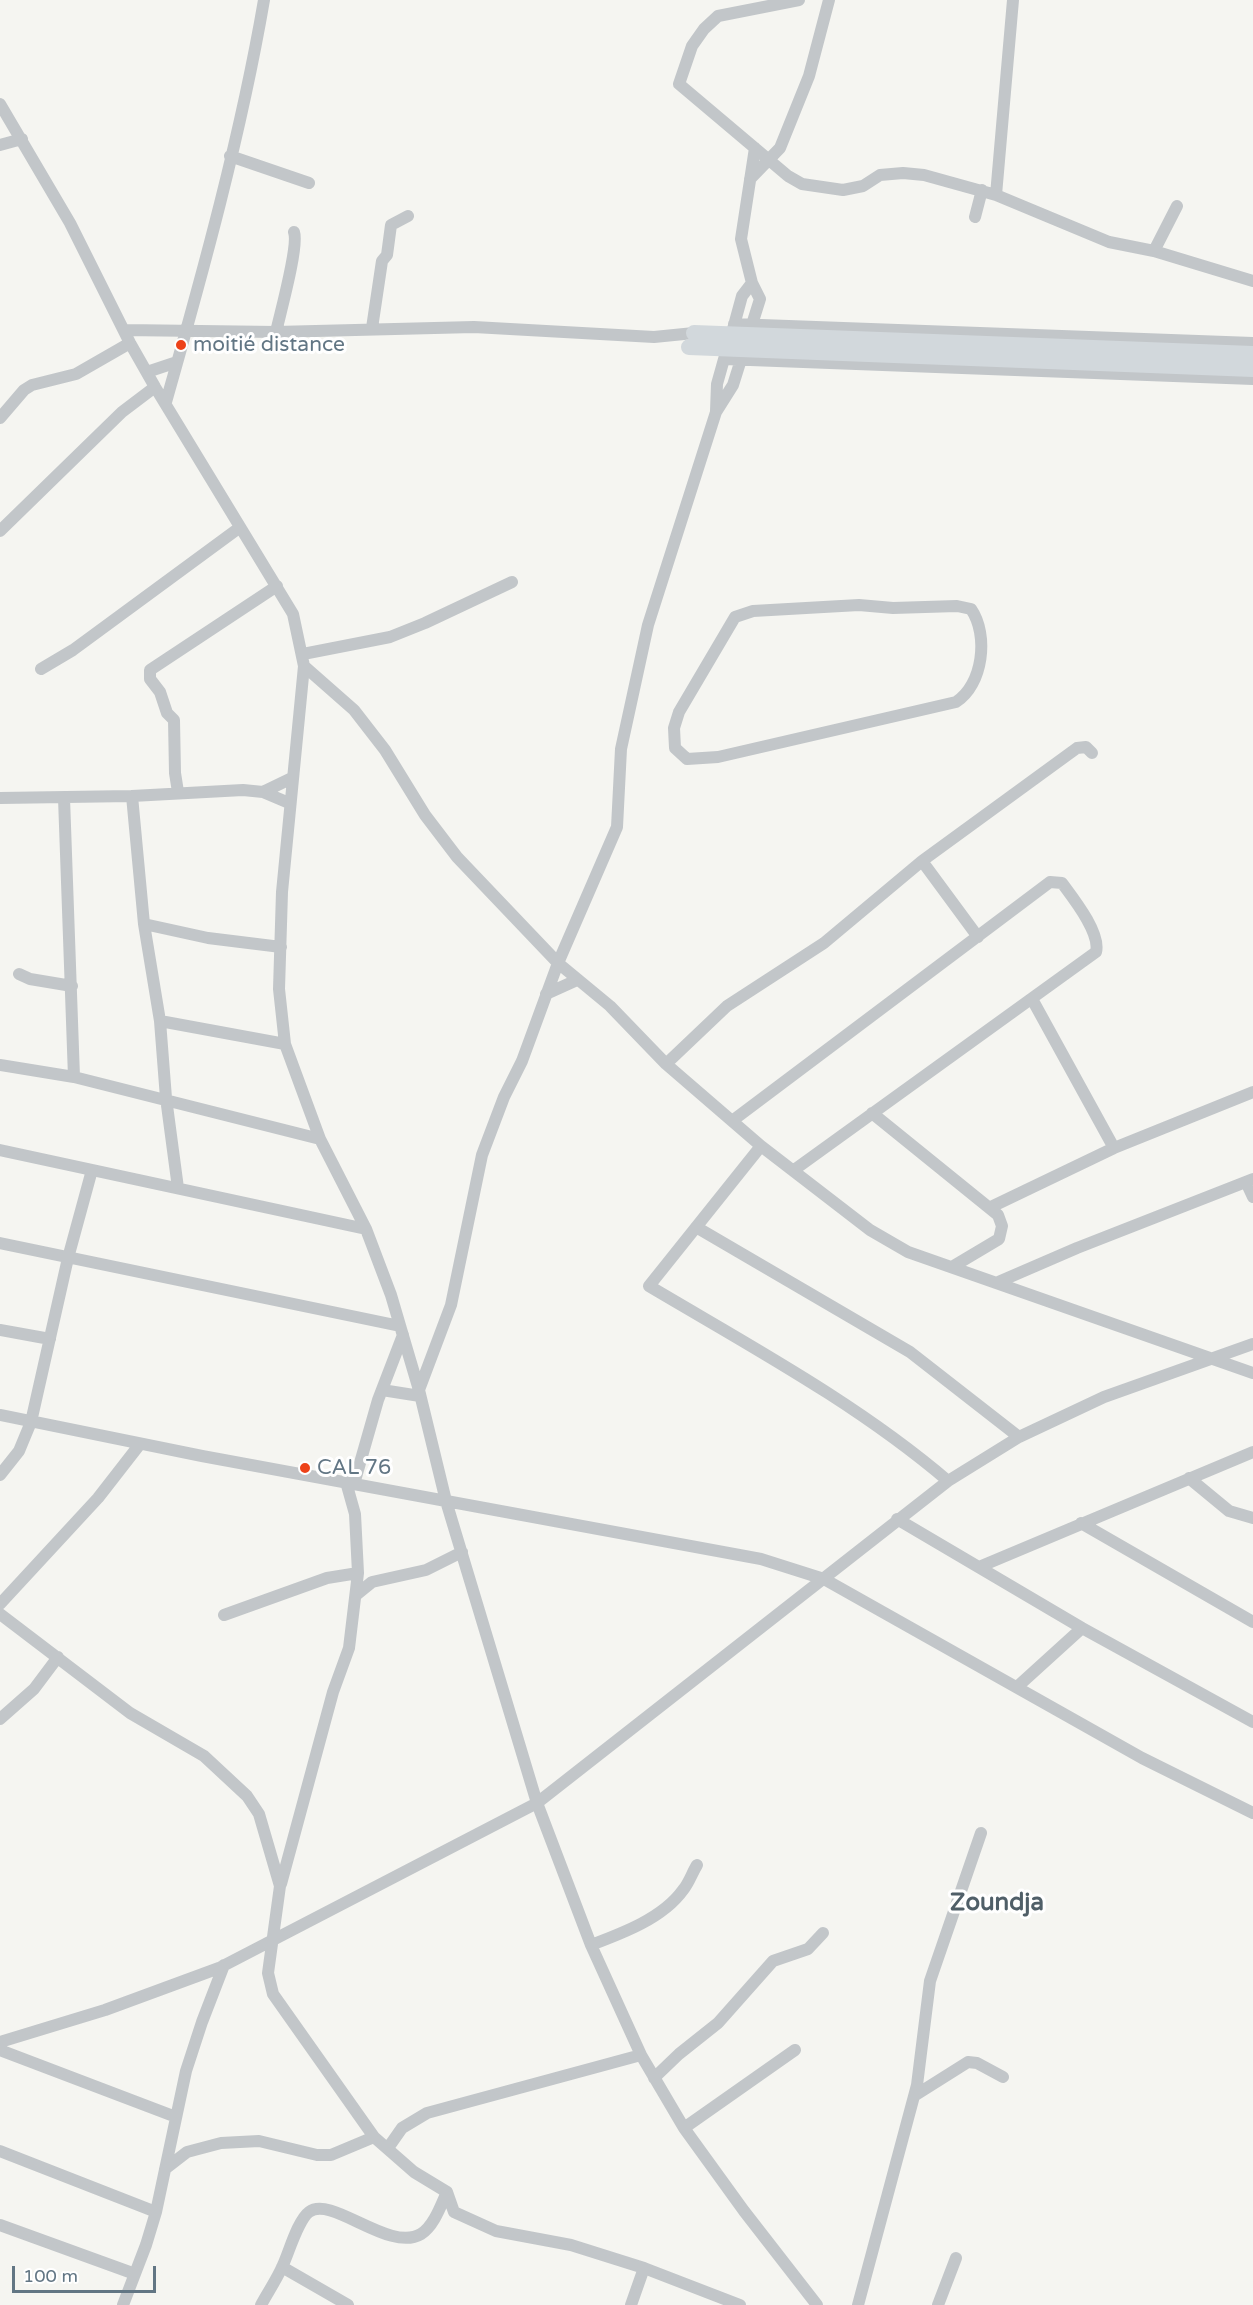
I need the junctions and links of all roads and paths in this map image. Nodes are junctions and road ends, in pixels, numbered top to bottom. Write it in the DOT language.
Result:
graph roads {
  1 [pos="264,0"];
  2 [pos="799,0"];
  3 [pos="829,0"];
  4 [pos="1013,0"];
  5 [pos="0,104"];
  6 [pos="22,139"];
  7 [pos="0,145"];
  8 [pos="755,148"];
  9 [pos="230,156"];
  10 [pos="769,159"];
  11 [pos="750,179"];
  12 [pos="309,183"];
  13 [pos="982,190"];
  14 [pos="996,195"];
  15 [pos="1177,206"];
  16 [pos="408,216"];
  17 [pos="975,217"];
  18 [pos="294,232"];
  19 [pos="1154,251"];
  20 [pos="1253,281"];
  21 [pos="753,283"];
  22 [pos="372,328"];
  23 [pos="124,330"];
  24 [pos="187,330"];
  25 [pos="276,332"];
  26 [pos="691,340"];
  27 [pos="738,342"];
  28 [pos="130,343"];
  29 [pos="1253,343"];
  30 [pos="1253,354"];
  31 [pos="177,362"];
  32 [pos="1253,369"];
  33 [pos="147,372"];
  34 [pos="1253,379"];
  35 [pos="155,387"];
  36 [pos="166,402"];
  37 [pos="0,418"];
  38 [pos="239,528"];
  39 [pos="0,531"];
  40 [pos="512,582"];
  41 [pos="277,586"];
  42 [pos="931,606"];
  43 [pos="304,660"];
  44 [pos="41,669"];
  45 [pos="1092,753"];
  46 [pos="292,778"];
  47 [pos="178,792"];
  48 [pos="263,792"];
  49 [pos="132,796"];
  50 [pos="0,798"];
  51 [pos="64,798"];
  52 [pos="289,804"];
  53 [pos="922,861"];
  54 [pos="144,924"];
  55 [pos="978,937"];
  56 [pos="281,947"];
  57 [pos="558,963"];
  58 [pos="20,974"];
  59 [pos="577,980"];
  60 [pos="72,986"];
  61 [pos="546,994"];
  62 [pos="1032,999"];
  63 [pos="160,1020"];
  64 [pos="285,1044"];
  65 [pos="666,1064"];
  66 [pos="0,1065"];
  67 [pos="74,1077"];
  68 [pos="1253,1092"];
  69 [pos="166,1098"];
  70 [pos="872,1113"];
  71 [pos="732,1121"];
  72 [pos="320,1139"];
  73 [pos="761,1146"];
  74 [pos="1114,1148"];
  75 [pos="0,1150"];
  76 [pos="92,1170"];
  77 [pos="794,1170"];
  78 [pos="1249,1180"];
  79 [pos="178,1188"];
  80 [pos="1253,1197"];
  81 [pos="991,1207"];
  82 [pos="696,1227"];
  83 [pos="366,1229"];
  84 [pos="0,1243"];
  85 [pos="68,1258"];
  86 [pos="952,1267"];
  87 [pos="996,1283"];
  88 [pos="0,1330"];
  89 [pos="402,1331"];
  90 [pos="50,1339"];
  91 [pos="1253,1344"];
  92 [pos="1209,1358"];
  93 [pos="1253,1373"];
  94 [pos="382,1390"];
  95 [pos="420,1393"];
  96 [pos="0,1415"];
  97 [pos="31,1422"];
  98 [pos="1019,1437"];
  99 [pos="140,1444"];
  100 [pos="1253,1452"];
  101 [pos="0,1474"];
  102 [pos="1189,1478"];
  103 [pos="948,1481"];
  104 [pos="350,1483"];
  105 [pos="446,1501"];
  106 [pos="1253,1518"];
  107 [pos="897,1519"];
  108 [pos="1081,1523"];
  109 [pos="462,1552"];
  110 [pos="980,1567"];
  111 [pos="358,1573"];
  112 [pos="824,1579"];
  113 [pos="356,1595"];
  114 [pos="0,1604"];
  115 [pos="0,1614"];
  116 [pos="224,1615"];
  117 [pos="1253,1622"];
  118 [pos="1082,1628"];
  119 [pos="58,1657"];
  120 [pos="1017,1687"];
  121 [pos="0,1719"];
  122 [pos="1253,1722"];
  123 [pos="537,1803"];
  124 [pos="1253,1813"];
  125 [pos="981,1833"];
  126 [pos="697,1865"];
  127 [pos="280,1886"];
  128 [pos="823,1933"];
  129 [pos="273,1941"];
  130 [pos="591,1944"];
  131 [pos="224,1965"];
  132 [pos="0,2042"];
  133 [pos="0,2050"];
  134 [pos="795,2050"];
  135 [pos="640,2055"];
  136 [pos="1003,2077"];
  137 [pos="654,2078"];
  138 [pos="914,2096"];
  139 [pos="176,2117"];
  140 [pos="684,2128"];
  141 [pos="374,2137"];
  142 [pos="388,2148"];
  143 [pos="0,2151"];
  144 [pos="165,2169"];
  145 [pos="447,2192"];
  146 [pos="156,2212"];
  147 [pos="0,2225"];
  148 [pos="956,2259"];
  149 [pos="282,2267"];
  150 [pos="644,2268"];
  151 [pos="135,2274"];
  152 [pos="717,2301"];
  153 [pos="123,2305"];
  154 [pos="261,2305"];
  155 [pos="348,2305"];
  156 [pos="631,2305"];
  157 [pos="740,2305"];
  158 [pos="817,2305"];
  159 [pos="858,2305"];
  160 [pos="938,2305"];
  1 -- 9 [label="street"];
  2 -- 8 [label="street"];
  3 -- 10 [label="street"];
  4 -- 14 [label="street"];
  5 -- 6 [label="street"];
  6 -- 7 [label="street"];
  6 -- 23 [label="street"];
  8 -- 10 [label="street"];
  8 -- 11 [label="street"];
  9 -- 12 [label="street"];
  9 -- 24 [label="street"];
  10 -- 11 [label="street"];
  10 -- 13 [label="street"];
  11 -- 21 [label="street"];
  13 -- 14 [label="street"];
  13 -- 17 [label="street"];
  14 -- 19 [label="street"];
  15 -- 19 [label="street"];
  16 -- 22 [label="street"];
  18 -- 25 [label="street"];
  19 -- 20 [label="street"];
  21 -- 27 [label="street"];
  21 -- 27 [label="street"];
  22 -- 25 [label="street"];
  22 -- 26 [label="street"];
  23 -- 24 [label="street"];
  23 -- 28 [label="street"];
  24 -- 25 [label="street"];
  24 -- 31 [label="street"];
  26 -- 27 [label="main road"];
  27 -- 29 [label="street"];
  27 -- 30 [label="main road"];
  27 -- 32 [label="main road"];
  27 -- 34 [label="street"];
  27 -- 57 [label="street"];
  28 -- 33 [label="street"];
  28 -- 37 [label="street"];
  31 -- 33 [label="street"];
  31 -- 36 [label="street"];
  33 -- 35 [label="street"];
  35 -- 36 [label="street"];
  35 -- 39 [label="street"];
  36 -- 38 [label="street"];
  38 -- 41 [label="street"];
  38 -- 44 [label="street"];
  40 -- 43 [label="street"];
  41 -- 43 [label="street"];
  41 -- 47 [label="street"];
  42 -- 42 [label="street"];
  43 -- 46 [label="street"];
  43 -- 57 [label="street"];
  45 -- 53 [label="street"];
  46 -- 48 [label="street"];
  46 -- 52 [label="street"];
  47 -- 48 [label="street"];
  47 -- 49 [label="street"];
  48 -- 52 [label="street"];
  49 -- 51 [label="street"];
  49 -- 54 [label="street"];
  50 -- 51 [label="street"];
  51 -- 60 [label="street"];
  52 -- 56 [label="street"];
  53 -- 55 [label="street"];
  53 -- 65 [label="street"];
  54 -- 56 [label="street"];
  54 -- 63 [label="street"];
  55 -- 62 [label="street"];
  55 -- 71 [label="street"];
  56 -- 64 [label="street"];
  57 -- 59 [label="street"];
  57 -- 61 [label="street"];
  58 -- 60 [label="street"];
  59 -- 61 [label="street"];
  59 -- 65 [label="street"];
  60 -- 67 [label="street"];
  61 -- 95 [label="street"];
  62 -- 70 [label="street"];
  62 -- 74 [label="street"];
  63 -- 64 [label="street"];
  63 -- 69 [label="street"];
  64 -- 72 [label="street"];
  65 -- 71 [label="street"];
  66 -- 67 [label="street"];
  67 -- 69 [label="street"];
  68 -- 74 [label="street"];
  69 -- 72 [label="street"];
  69 -- 79 [label="street"];
  70 -- 77 [label="street"];
  70 -- 81 [label="street"];
  71 -- 73 [label="street"];
  72 -- 83 [label="street"];
  73 -- 77 [label="street"];
  73 -- 82 [label="street"];
  74 -- 81 [label="street"];
  75 -- 76 [label="street"];
  76 -- 79 [label="street"];
  76 -- 85 [label="street"];
  77 -- 86 [label="street"];
  78 -- 80 [label="street"];
  78 -- 87 [label="street"];
  79 -- 83 [label="street"];
  81 -- 86 [label="street"];
  82 -- 98 [label="street"];
  82 -- 103 [label="street"];
  83 -- 89 [label="street"];
  84 -- 85 [label="street"];
  85 -- 89 [label="street"];
  85 -- 90 [label="street"];
  86 -- 87 [label="street"];
  87 -- 92 [label="street"];
  88 -- 90 [label="street"];
  89 -- 94 [label="street"];
  89 -- 95 [label="street"];
  90 -- 97 [label="street"];
  91 -- 92 [label="street"];
  92 -- 93 [label="street"];
  92 -- 98 [label="street"];
  94 -- 95 [label="street"];
  94 -- 104 [label="street"];
  95 -- 105 [label="street"];
  96 -- 97 [label="street"];
  97 -- 99 [label="street"];
  97 -- 101 [label="street"];
  98 -- 103 [label="street"];
  99 -- 104 [label="street"];
  99 -- 114 [label="street"];
  100 -- 102 [label="street"];
  102 -- 106 [label="street"];
  102 -- 108 [label="street"];
  103 -- 107 [label="street"];
  104 -- 105 [label="street"];
  104 -- 111 [label="street"];
  105 -- 109 [label="street"];
  105 -- 112 [label="street"];
  107 -- 110 [label="street"];
  107 -- 112 [label="street"];
  108 -- 110 [label="street"];
  108 -- 117 [label="street"];
  109 -- 113 [label="street"];
  109 -- 123 [label="street"];
  110 -- 118 [label="street"];
  111 -- 113 [label="street"];
  111 -- 116 [label="street"];
  112 -- 120 [label="street"];
  112 -- 123 [label="street"];
  113 -- 127 [label="street"];
  115 -- 119 [label="street"];
  118 -- 120 [label="street"];
  118 -- 122 [label="street"];
  119 -- 121 [label="street"];
  119 -- 127 [label="street"];
  120 -- 124 [label="street"];
  123 -- 129 [label="street"];
  123 -- 130 [label="street"];
  125 -- 138 [label="street"];
  126 -- 130 [label="street"];
  127 -- 129 [label="street"];
  128 -- 137 [label="street"];
  129 -- 131 [label="street"];
  129 -- 141 [label="street"];
  130 -- 135 [label="street"];
  131 -- 132 [label="street"];
  131 -- 139 [label="street"];
  133 -- 139 [label="street"];
  134 -- 140 [label="street"];
  135 -- 137 [label="street"];
  135 -- 142 [label="street"];
  136 -- 138 [label="street"];
  137 -- 140 [label="street"];
  138 -- 159 [label="street"];
  139 -- 144 [label="street"];
  140 -- 158 [label="street"];
  141 -- 142 [label="street"];
  141 -- 144 [label="street"];
  142 -- 145 [label="street"];
  143 -- 146 [label="street"];
  144 -- 146 [label="street"];
  145 -- 149 [label="street"];
  145 -- 150 [label="street"];
  146 -- 151 [label="street"];
  147 -- 151 [label="street"];
  148 -- 160 [label="street"];
  149 -- 154 [label="street"];
  149 -- 155 [label="street"];
  150 -- 152 [label="street"];
  150 -- 156 [label="street"];
  151 -- 153 [label="street"];
  152 -- 157 [label="street"];
}
